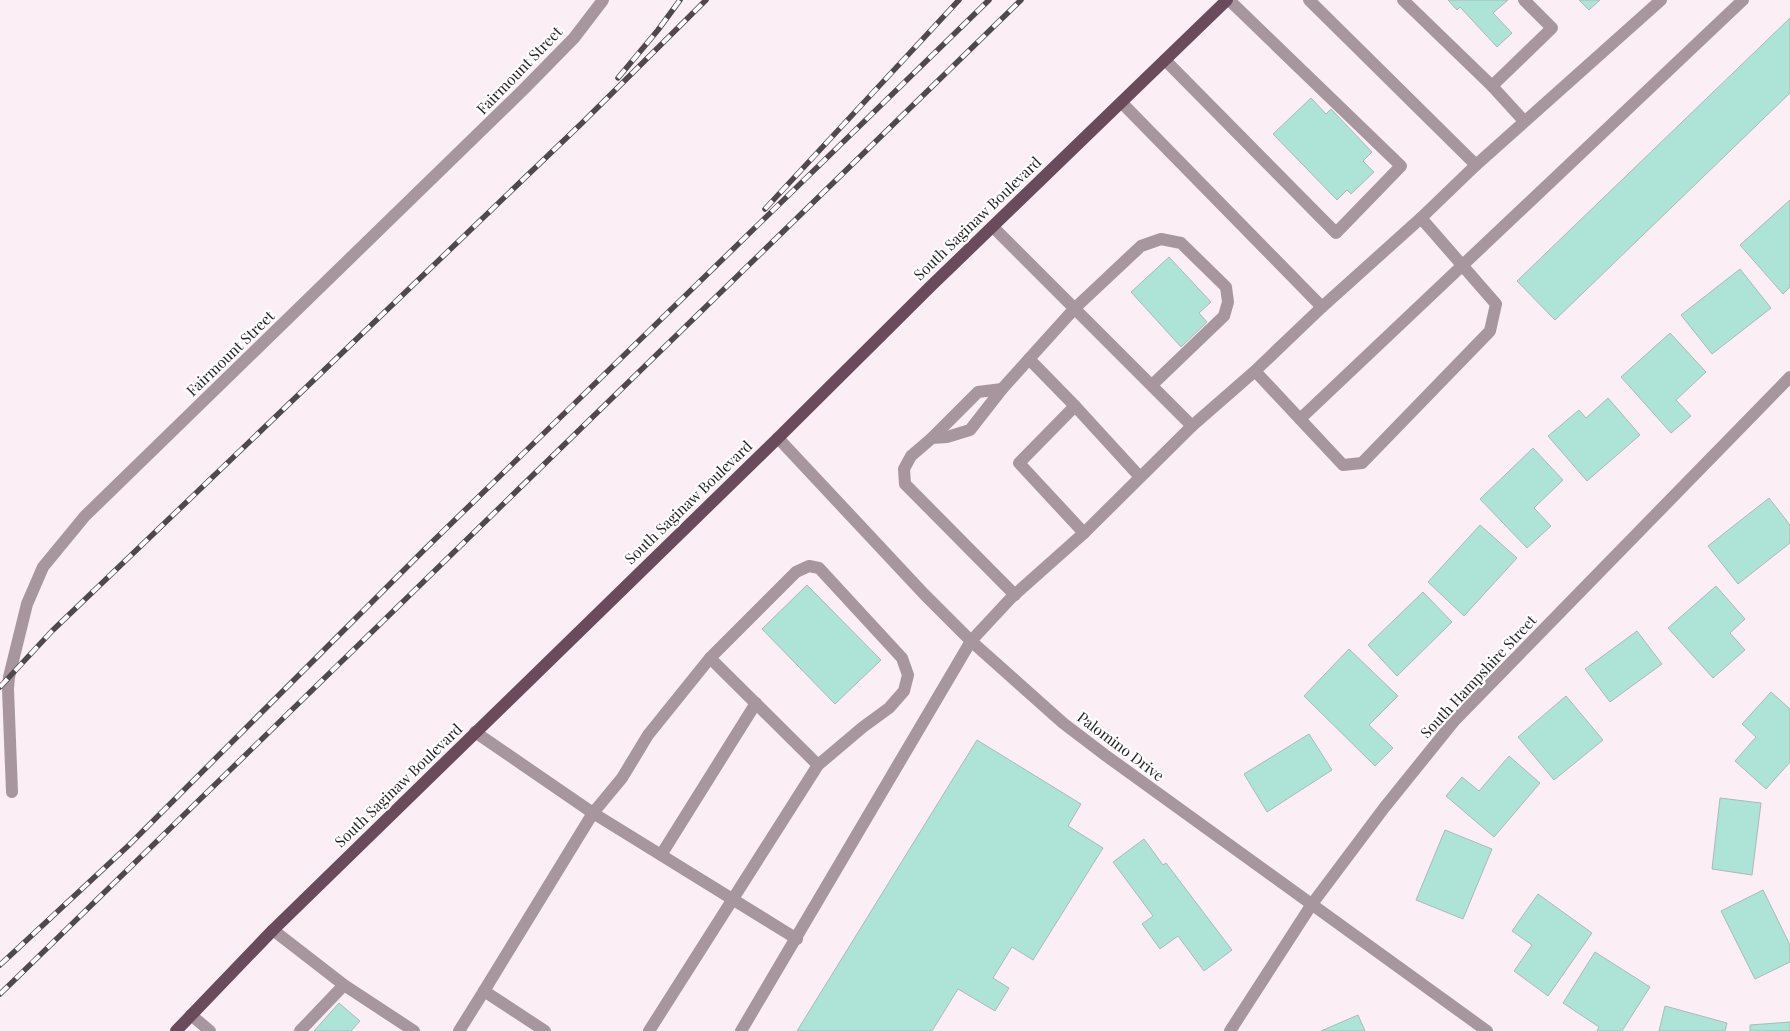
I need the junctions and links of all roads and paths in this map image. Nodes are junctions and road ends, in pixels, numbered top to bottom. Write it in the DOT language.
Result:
graph roads {
  1 [pos="603,0"];
  2 [pos="1228,0"];
  3 [pos="1309,0"];
  4 [pos="1403,0"];
  5 [pos="1524,0"];
  6 [pos="1660,0"];
  7 [pos="1743,0"];
  8 [pos="1165,60"];
  9 [pos="1492,86"];
  10 [pos="1122,102"];
  11 [pos="1524,121"];
  12 [pos="1476,165"];
  13 [pos="1421,218"];
  14 [pos="993,227"];
  15 [pos="1461,265"];
  16 [pos="1322,307"];
  17 [pos="1075,308"];
  18 [pos="1029,360"];
  19 [pos="1256,371"];
  20 [pos="1790,377"];
  21 [pos="1152,385"];
  22 [pos="1002,389"];
  23 [pos="1075,406"];
  24 [pos="1300,419"];
  25 [pos="1192,426"];
  26 [pos="778,438"];
  27 [pos="932,438"];
  28 [pos="1140,477"];
  29 [pos="1084,533"];
  30 [pos="1015,594"];
  31 [pos="971,641"];
  32 [pos="710,658"];
  33 [pos="756,703"];
  34 [pos="475,732"];
  35 [pos="818,765"];
  36 [pos="12,792"];
  37 [pos="592,813"];
  38 [pos="661,855"];
  39 [pos="733,900"];
  40 [pos="1312,904"];
  41 [pos="273,930"];
  42 [pos="797,939"];
  43 [pos="344,985"];
  44 [pos="484,991"];
  45 [pos="190,1015"];
  46 [pos="176,1031"];
  47 [pos="210,1031"];
  48 [pos="300,1031"];
  49 [pos="414,1031"];
  50 [pos="459,1031"];
  51 [pos="545,1031"];
  52 [pos="649,1031"];
  53 [pos="741,1031"];
  54 [pos="1230,1031"];
  55 [pos="1487,1031"];
  1 -- 36 [label="street, Fairmount Street"];
  2 -- 8 [label="main road, South Saginaw Boulevard"];
  2 -- 8 [label="street"];
  3 -- 12 [label="street"];
  4 -- 9 [label="street"];
  5 -- 9 [label="street"];
  6 -- 11 [label="street"];
  7 -- 15 [label="street"];
  8 -- 10 [label="main road, South Saginaw Boulevard"];
  9 -- 11 [label="street"];
  10 -- 14 [label="main road, South Saginaw Boulevard"];
  10 -- 16 [label="street"];
  11 -- 12 [label="street"];
  12 -- 13 [label="street"];
  13 -- 15 [label="street"];
  13 -- 16 [label="street"];
  14 -- 17 [label="street"];
  14 -- 26 [label="main road, South Saginaw Boulevard"];
  15 -- 24 [label="street"];
  15 -- 24 [label="street"];
  16 -- 19 [label="street"];
  17 -- 18 [label="street"];
  17 -- 21 [label="street"];
  17 -- 21 [label="street"];
  18 -- 22 [label="street"];
  18 -- 23 [label="street"];
  19 -- 24 [label="street"];
  19 -- 25 [label="street"];
  20 -- 40 [label="street, South Hampshire Street"];
  21 -- 25 [label="street"];
  22 -- 27 [label="street"];
  22 -- 27 [label="street"];
  23 -- 28 [label="street"];
  23 -- 29 [label="street"];
  25 -- 28 [label="street"];
  26 -- 31 [label="street, Palomino Drive"];
  26 -- 34 [label="main road, South Saginaw Boulevard"];
  27 -- 30 [label="street"];
  28 -- 29 [label="street"];
  29 -- 30 [label="street"];
  30 -- 31 [label="street"];
  31 -- 40 [label="street, Palomino Drive"];
  31 -- 42 [label="street"];
  32 -- 33 [label="street"];
  32 -- 35 [label="street"];
  32 -- 37 [label="street"];
  33 -- 35 [label="street"];
  33 -- 38 [label="street"];
  34 -- 37 [label="street"];
  34 -- 41 [label="main road, South Saginaw Boulevard"];
  35 -- 39 [label="street"];
  37 -- 38 [label="street"];
  37 -- 44 [label="street"];
  38 -- 39 [label="street"];
  39 -- 42 [label="street"];
  39 -- 52 [label="street"];
  40 -- 54 [label="street, South Hampshire Street"];
  40 -- 55 [label="street, Palomino Drive"];
  41 -- 43 [label="street"];
  41 -- 45 [label="main road, South Saginaw Boulevard"];
  42 -- 53 [label="street"];
  43 -- 48 [label="street"];
  43 -- 49 [label="street"];
  44 -- 50 [label="street"];
  44 -- 51 [label="street"];
  45 -- 46 [label="main road, South Saginaw Boulevard"];
  45 -- 47 [label="street"];
}
